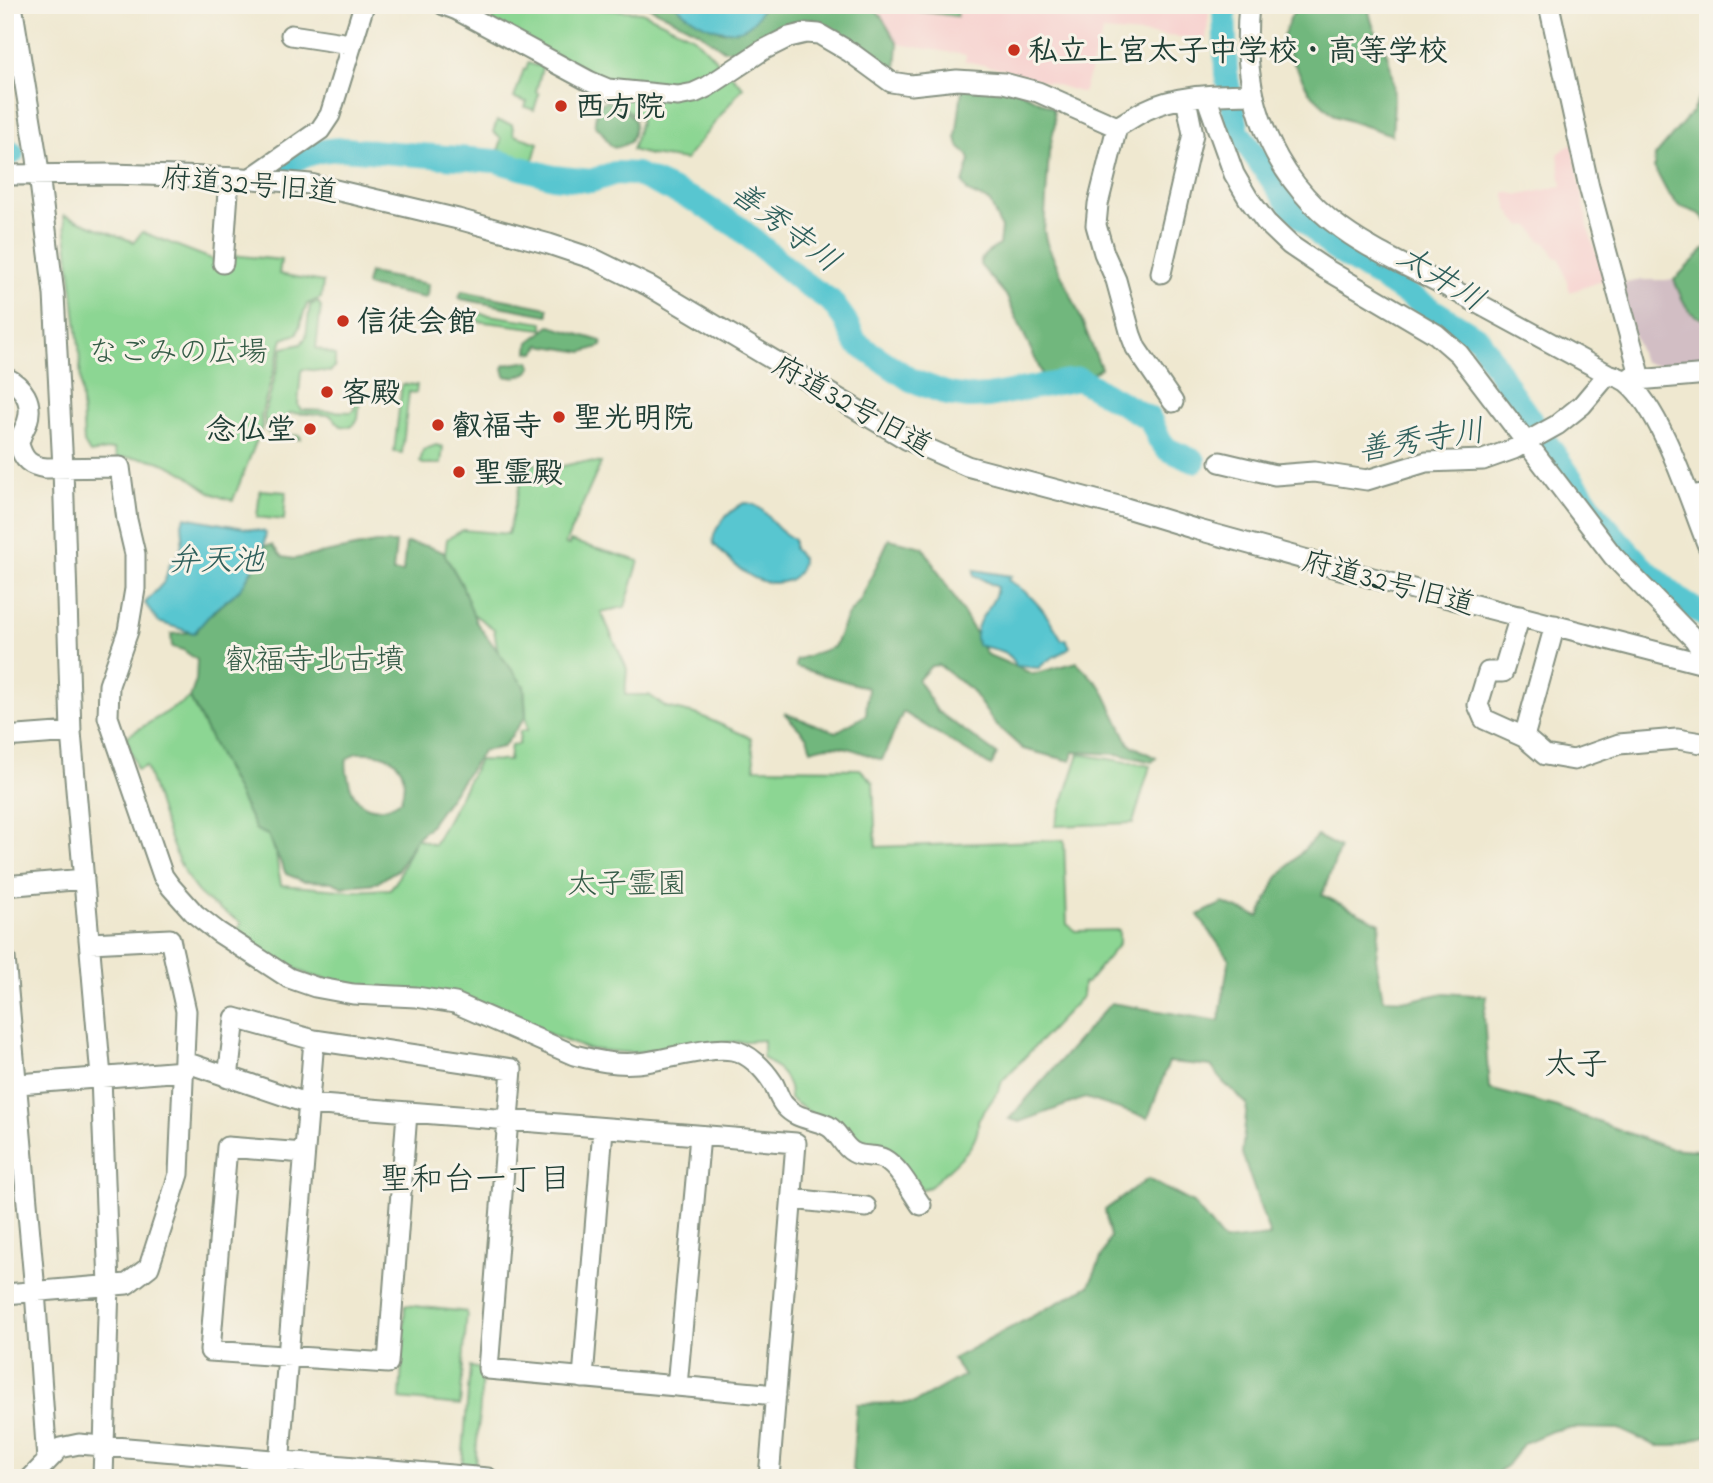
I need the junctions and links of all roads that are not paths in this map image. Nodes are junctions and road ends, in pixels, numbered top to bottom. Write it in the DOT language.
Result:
graph roads {
  1 [pos="12,5"];
  2 [pos="364,5"];
  3 [pos="1249,5"];
  4 [pos="1549,5"];
  5 [pos="453,7"];
  6 [pos="291,35"];
  7 [pos="350,44"];
  8 [pos="1249,94"];
  9 [pos="1200,97"];
  10 [pos="1117,127"];
  11 [pos="5,175"];
  12 [pos="39,176"];
  13 [pos="229,178"];
  14 [pos="251,178"];
  15 [pos="223,263"];
  16 [pos="1161,273"];
  17 [pos="1608,374"];
  18 [pos="1708,374"];
  19 [pos="5,377"];
  20 [pos="1626,381"];
  21 [pos="1173,402"];
  22 [pos="1527,440"];
  23 [pos="1220,462"];
  24 [pos="63,468"];
  25 [pos="1699,495"];
  26 [pos="1708,546"];
  27 [pos="1520,616"];
  28 [pos="1555,625"];
  29 [pos="1706,665"];
  30 [pos="71,732"];
  31 [pos="5,737"];
  32 [pos="1524,737"];
  33 [pos="1708,744"];
  34 [pos="84,879"];
  35 [pos="5,886"];
  36 [pos="90,943"];
  37 [pos="5,958"];
  38 [pos="314,1040"];
  39 [pos="184,1066"];
  40 [pos="101,1077"];
  41 [pos="228,1078"];
  42 [pos="11,1085"];
  43 [pos="309,1104"];
  44 [pos="407,1114"];
  45 [pos="802,1118"];
  46 [pos="508,1121"];
  47 [pos="603,1129"];
  48 [pos="700,1136"];
  49 [pos="796,1143"];
  50 [pos="304,1153"];
  51 [pos="792,1199"];
  52 [pos="921,1205"];
  53 [pos="866,1206"];
  54 [pos="109,1285"];
  55 [pos="35,1291"];
  56 [pos="5,1294"];
  57 [pos="288,1356"];
  58 [pos="583,1378"];
  59 [pos="677,1386"];
  60 [pos="776,1395"];
  61 [pos="105,1446"];
  62 [pos="47,1460"];
  63 [pos="278,1470"];
  64 [pos="31,1478"];
  65 [pos="103,1478"];
  66 [pos="488,1478"];
  67 [pos="769,1478"];
  1 -- 12 [label="street"];
  2 -- 7 [label="street"];
  3 -- 8 [label="street"];
  4 -- 20 [label="street"];
  5 -- 10 [label="street"];
  6 -- 7 [label="street"];
  7 -- 14 [label="street"];
  8 -- 9 [label="street"];
  8 -- 17 [label="street"];
  9 -- 10 [label="street"];
  9 -- 16 [label="street"];
  9 -- 22 [label="street"];
  10 -- 21 [label="street"];
  11 -- 12 [label="street, 府道32号旧道"];
  12 -- 13 [label="street, 府道32号旧道"];
  12 -- 24 [label="street"];
  13 -- 14 [label="street, 府道32号旧道"];
  13 -- 15 [label="street"];
  14 -- 27 [label="street, 府道32号旧道"];
  17 -- 20 [label="street"];
  17 -- 22 [label="street"];
  18 -- 20 [label="street"];
  19 -- 24 [label="street"];
  20 -- 25 [label="street"];
  22 -- 23 [label="street"];
  22 -- 29 [label="street"];
  24 -- 30 [label="street"];
  24 -- 45 [label="street"];
  25 -- 26 [label="street"];
  27 -- 28 [label="street, 府道32号旧道"];
  27 -- 32 [label="street"];
  28 -- 29 [label="street, 府道32号旧道"];
  28 -- 32 [label="street"];
  30 -- 31 [label="street"];
  30 -- 34 [label="street"];
  32 -- 33 [label="street"];
  34 -- 35 [label="street"];
  34 -- 36 [label="street"];
  36 -- 39 [label="street"];
  36 -- 40 [label="street"];
  37 -- 42 [label="street"];
  38 -- 41 [label="street"];
  38 -- 43 [label="street"];
  38 -- 46 [label="street"];
  39 -- 40 [label="street"];
  39 -- 41 [label="street"];
  39 -- 54 [label="street"];
  40 -- 42 [label="street"];
  40 -- 54 [label="street"];
  41 -- 43 [label="street"];
  42 -- 55 [label="street"];
  43 -- 44 [label="street"];
  43 -- 50 [label="street"];
  44 -- 46 [label="street"];
  44 -- 57 [label="street"];
  45 -- 49 [label="street"];
  45 -- 52 [label="street"];
  46 -- 47 [label="street"];
  46 -- 58 [label="street"];
  47 -- 48 [label="street"];
  47 -- 58 [label="street"];
  48 -- 49 [label="street"];
  48 -- 59 [label="street"];
  49 -- 51 [label="street"];
  50 -- 57 [label="street"];
  50 -- 57 [label="street"];
  51 -- 53 [label="street"];
  51 -- 60 [label="street"];
  54 -- 55 [label="street"];
  54 -- 61 [label="street"];
  55 -- 56 [label="street"];
  55 -- 62 [label="street"];
  57 -- 63 [label="street"];
  58 -- 59 [label="street"];
  59 -- 60 [label="street"];
  60 -- 67 [label="street"];
  61 -- 62 [label="street"];
  61 -- 63 [label="street"];
  61 -- 65 [label="street"];
  62 -- 64 [label="street"];
  63 -- 66 [label="street"];
}
